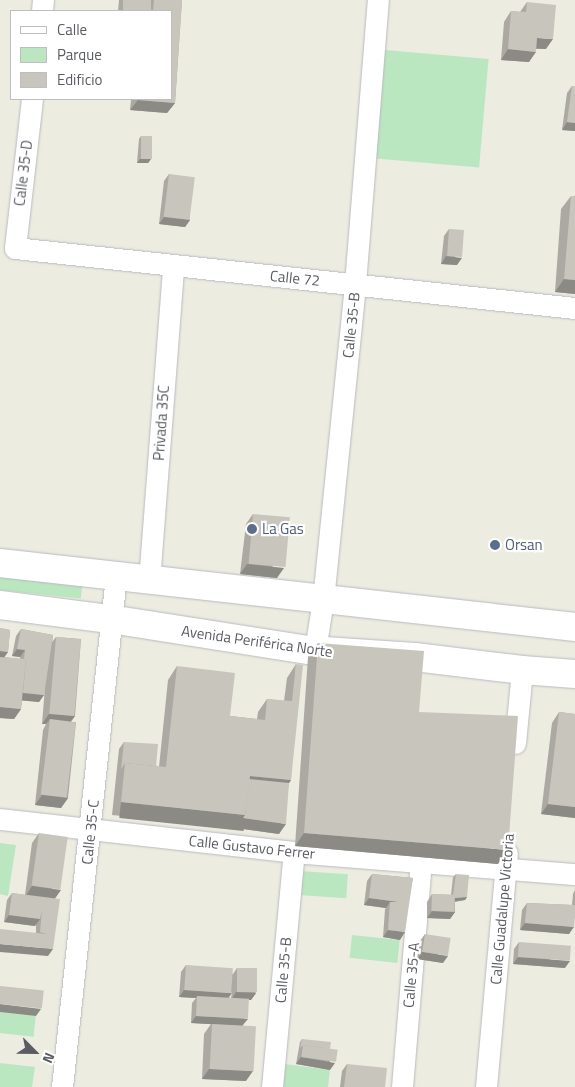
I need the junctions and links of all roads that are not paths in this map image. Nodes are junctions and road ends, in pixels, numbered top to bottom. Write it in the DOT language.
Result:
graph roads {
  1 [pos="378,0"];
  2 [pos="32,100"];
  3 [pos="15,248"];
  4 [pos="173,266"];
  5 [pos="355,284"];
  6 [pos="575,308"];
  7 [pos="0,563"];
  8 [pos="116,576"];
  9 [pos="149,581"];
  10 [pos="323,600"];
  11 [pos="0,605"];
  12 [pos="110,619"];
  13 [pos="575,627"];
  14 [pos="315,650"];
  15 [pos="522,670"];
  16 [pos="575,674"];
  17 [pos="514,761"];
  18 [pos="0,819"];
  19 [pos="90,828"];
  20 [pos="508,829"];
  21 [pos="294,852"];
  22 [pos="421,863"];
  23 [pos="506,867"];
  24 [pos="575,874"];
  25 [pos="62,1087"];
  26 [pos="272,1087"];
  27 [pos="402,1087"];
  28 [pos="486,1087"];
  1 -- 5 [label="street, Calle 35-B"];
  2 -- 3 [label="street, Calle 35-D"];
  3 -- 4 [label="street, Calle 72"];
  4 -- 5 [label="street, Calle 72"];
  4 -- 9 [label="street, Privada 35C"];
  5 -- 6 [label="street, Calle 72"];
  5 -- 10 [label="street, Calle 35-B"];
  7 -- 8 [label="main road"];
  8 -- 9 [label="main road"];
  8 -- 12 [label="street, Calle 35-C"];
  9 -- 10 [label="main road"];
  10 -- 13 [label="main road"];
  10 -- 14 [label="street, Calle 35-B"];
  11 -- 12 [label="main road, Avenida Periférica Norte"];
  12 -- 14 [label="main road, Avenida Periférica Norte"];
  12 -- 19 [label="street, Calle 35-C"];
  14 -- 15 [label="main road, Avenida Periférica Norte"];
  15 -- 16 [label="main road, Avenida Periférica Norte"];
  15 -- 17 [label="street"];
  18 -- 19 [label="street, Calle Gustavo Ferrer"];
  19 -- 21 [label="street, Calle Gustavo Ferrer"];
  19 -- 25 [label="street, Calle 35-C"];
  20 -- 23 [label="street, Calle Guadalupe Victoria"];
  21 -- 22 [label="street, Calle Gustavo Ferrer"];
  21 -- 26 [label="street, Calle 35-B"];
  22 -- 23 [label="street, Calle Gustavo Ferrer"];
  22 -- 27 [label="street, Calle 35-A"];
  23 -- 24 [label="street, Calle Gustavo Ferrer"];
  23 -- 28 [label="street, Calle Guadalupe Victoria"];
}
